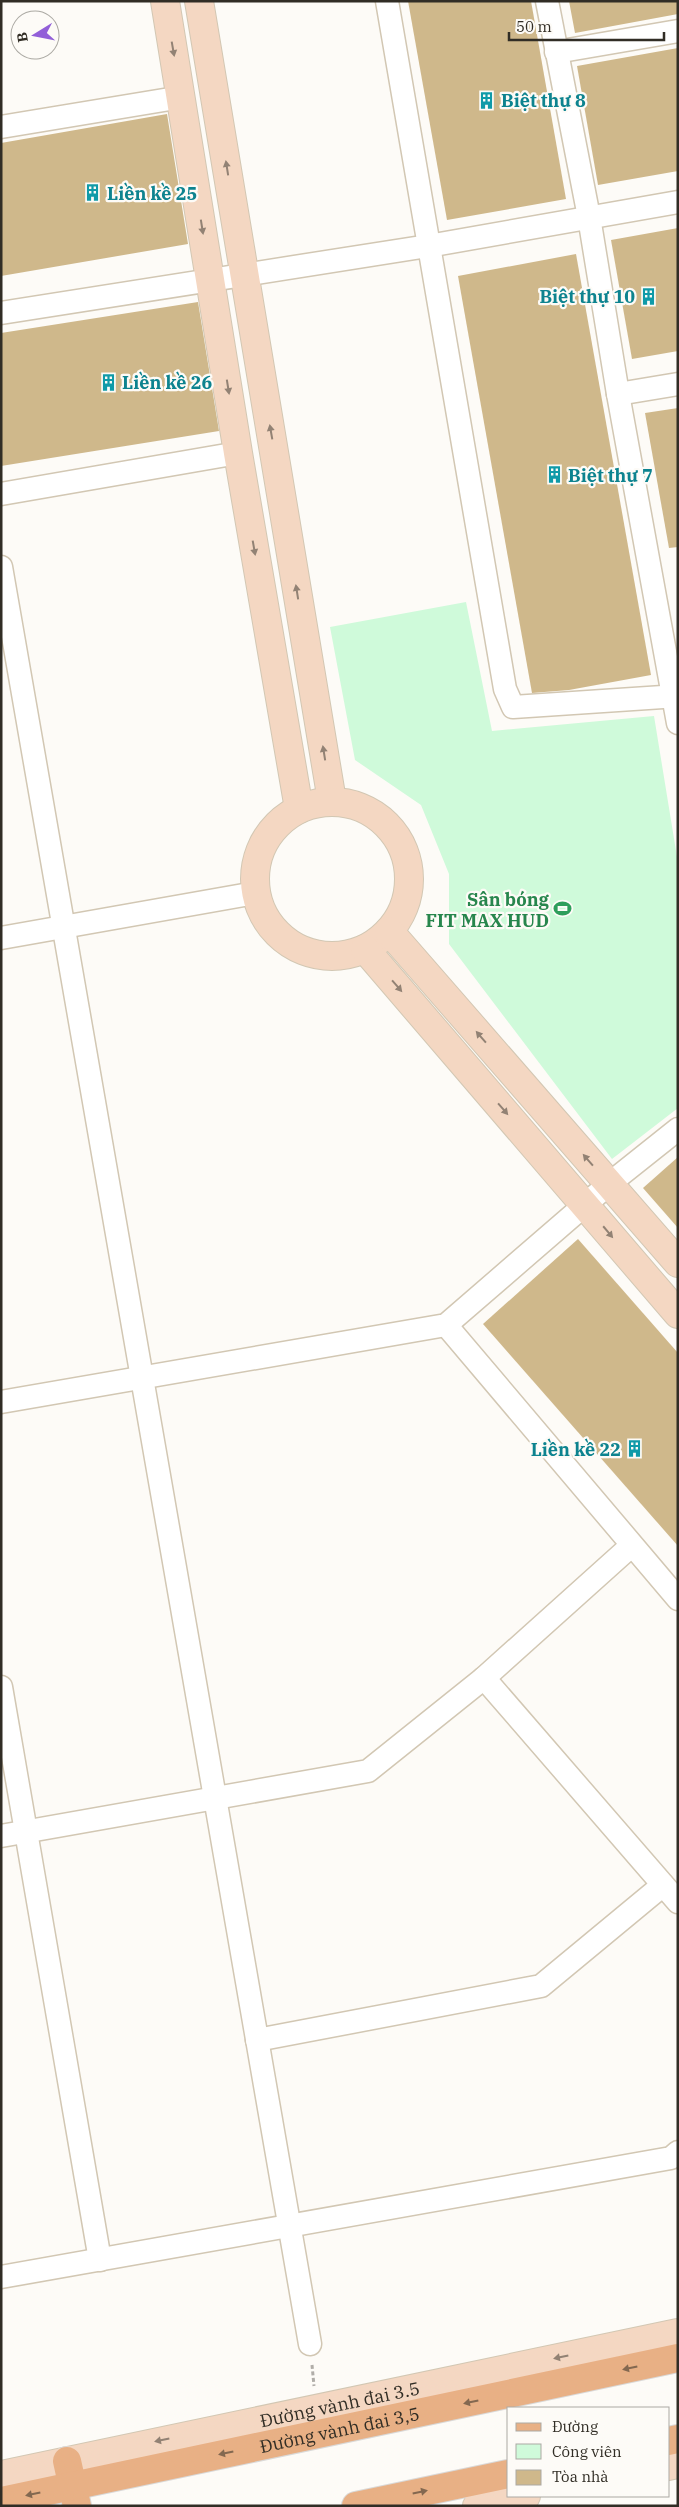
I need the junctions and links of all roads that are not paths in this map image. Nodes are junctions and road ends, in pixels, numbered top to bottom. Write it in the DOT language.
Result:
graph roads {
  1 [pos="165,1"];
  2 [pos="198,1"];
  3 [pos="387,1"];
  4 [pos="547,1"];
  5 [pos="678,31"];
  6 [pos="556,52"];
  7 [pos="182,97"];
  8 [pos="1,127"];
  9 [pos="678,202"];
  10 [pos="589,217"];
  11 [pos="428,246"];
  12 [pos="244,275"];
  13 [pos="211,280"];
  14 [pos="1,313"];
  15 [pos="678,384"];
  16 [pos="618,394"];
  17 [pos="238,452"];
  18 [pos="1,494"];
  19 [pos="1,567"];
  20 [pos="676,697"];
  21 [pos="678,724"];
  22 [pos="332,801"];
  23 [pos="299,809"];
  24 [pos="255,893"];
  25 [pos="64,927"];
  26 [pos="389,931"];
  27 [pos="1,938"];
  28 [pos="365,948"];
  29 [pos="678,1129"];
  30 [pos="609,1184"];
  31 [pos="585,1204"];
  32 [pos="678,1263"];
  33 [pos="678,1314"];
  34 [pos="446,1325"];
  35 [pos="142,1378"];
  36 [pos="1,1402"];
  37 [pos="631,1546"];
  38 [pos="678,1599"];
  39 [pos="484,1678"];
  40 [pos="1,1687"];
  41 [pos="215,1798"];
  42 [pos="26,1832"];
  43 [pos="1,1836"];
  44 [pos="663,1885"];
  45 [pos="678,1902"];
  46 [pos="257,2040"];
  47 [pos="678,2152"];
  48 [pos="289,2226"];
  49 [pos="100,2260"];
  50 [pos="1,2277"];
  51 [pos="678,2333"];
  52 [pos="310,2344"];
  53 [pos="678,2358"];
  54 [pos="507,2474"];
  55 [pos="1,2475"];
  56 [pos="72,2484"];
  57 [pos="521,2497"];
  58 [pos="1,2501"];
  59 [pos="356,2506"];
  60 [pos="477,2506"];
  1 -- 7 [label="main road, one-way"];
  12 -- 2 [label="main road, one-way"];
  3 -- 11 [label="street"];
  4 -- 6 [label="street"];
  5 -- 6 [label="street"];
  6 -- 10 [label="street"];
  7 -- 8 [label="street"];
  7 -- 13 [label="main road, one-way"];
  9 -- 10 [label="street"];
  10 -- 11 [label="street"];
  10 -- 16 [label="street"];
  11 -- 12 [label="street"];
  11 -- 20 [label="street"];
  12 -- 13 [label="street"];
  22 -- 12 [label="main road, one-way"];
  13 -- 14 [label="street"];
  13 -- 17 [label="main road, one-way"];
  15 -- 16 [label="street"];
  16 -- 20 [label="street"];
  17 -- 18 [label="street"];
  17 -- 23 [label="main road, one-way"];
  19 -- 25 [label="street"];
  20 -- 21 [label="street"];
  22 -- 23 [label="main road"];
  22 -- 26 [label="main road"];
  23 -- 24 [label="main road"];
  24 -- 25 [label="street"];
  24 -- 28 [label="main road"];
  25 -- 27 [label="street"];
  25 -- 35 [label="street"];
  26 -- 28 [label="main road"];
  30 -- 26 [label="main road, one-way"];
  28 -- 31 [label="main road, one-way"];
  29 -- 30 [label="street"];
  30 -- 31 [label="street"];
  30 -- 32 [label="main road"];
  31 -- 33 [label="main road, one-way"];
  31 -- 34 [label="street"];
  34 -- 35 [label="street"];
  34 -- 37 [label="street"];
  35 -- 36 [label="street"];
  35 -- 41 [label="street"];
  37 -- 38 [label="street"];
  37 -- 39 [label="street"];
  39 -- 41 [label="street"];
  39 -- 44 [label="street"];
  40 -- 42 [label="street"];
  41 -- 42 [label="street"];
  41 -- 46 [label="street"];
  42 -- 43 [label="street"];
  42 -- 49 [label="street"];
  44 -- 45 [label="street"];
  44 -- 46 [label="street"];
  46 -- 48 [label="street"];
  47 -- 48 [label="street"];
  48 -- 49 [label="street"];
  48 -- 52 [label="street"];
  49 -- 50 [label="street"];
  51 -- 56 [label="main road, Đường vành đai 3.5, one-way"];
  53 -- 56 [label="main road, Đường vành đai 3,5, one-way"];
  59 -- 54 [label="main road, one-way"];
  55 -- 56 [label="main road, Đường vành đai 3.5"];
  56 -- 58 [label="main road, Đường vành đai 3,5, one-way"];
  57 -- 60 [label="main road"];
}
